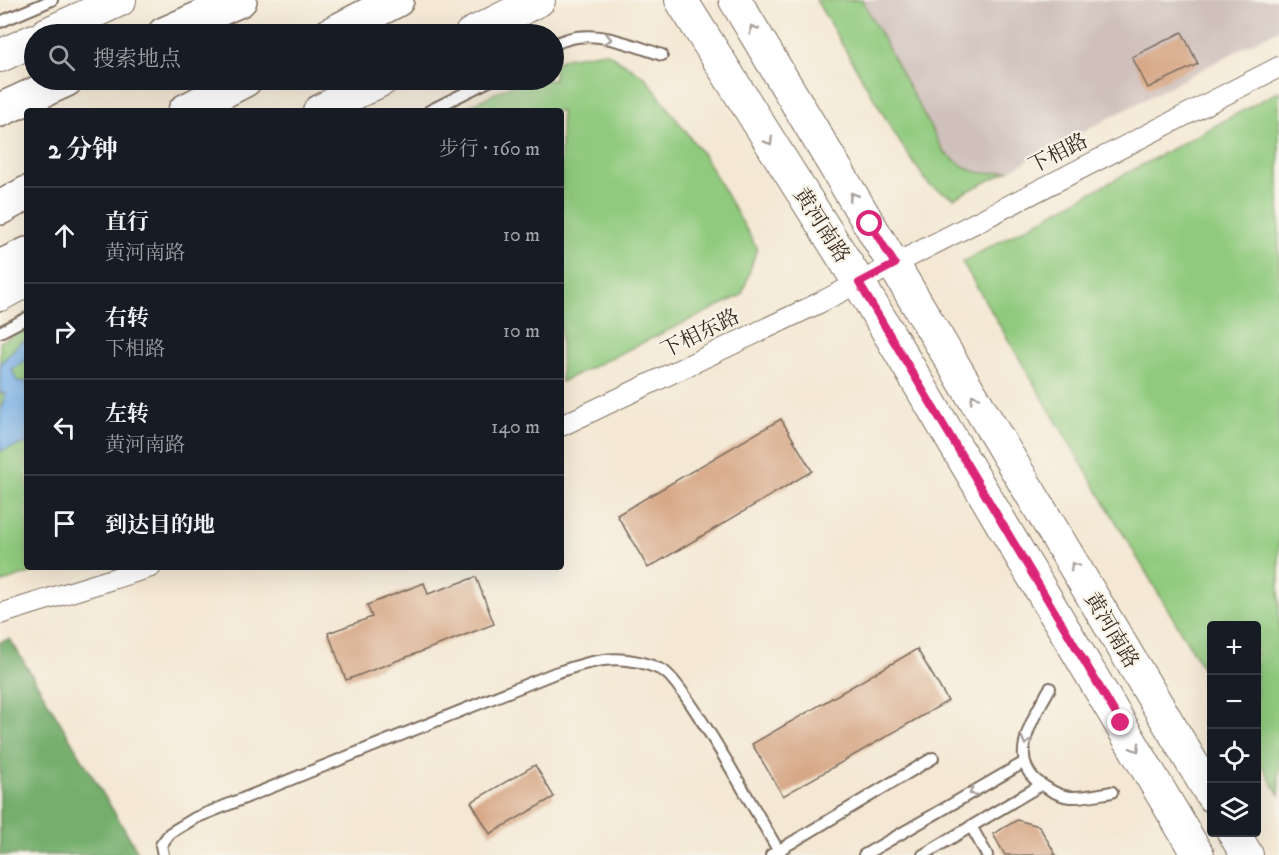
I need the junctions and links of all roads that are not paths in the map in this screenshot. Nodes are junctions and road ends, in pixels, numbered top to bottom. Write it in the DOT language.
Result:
graph roads {
  1 [pos="52,0"];
  2 [pos="120,0"];
  3 [pos="240,0"];
  4 [pos="397,0"];
  5 [pos="539,0"];
  6 [pos="681,0"];
  7 [pos="735,0"];
  8 [pos="0,22"];
  9 [pos="68,24"];
  10 [pos="186,24"];
  11 [pos="350,24"];
  12 [pos="491,24"];
  13 [pos="564,42"];
  14 [pos="24,45"];
  15 [pos="0,56"];
  16 [pos="662,56"];
  17 [pos="1279,67"];
  18 [pos="44,90"];
  19 [pos="225,90"];
  20 [pos="361,90"];
  21 [pos="470,90"];
  22 [pos="190,108"];
  23 [pos="325,108"];
  24 [pos="435,108"];
  25 [pos="0,110"];
  26 [pos="24,195"];
  27 [pos="0,208"];
  28 [pos="24,255"];
  29 [pos="895,264"];
  30 [pos="0,267"];
  31 [pos="24,282"];
  32 [pos="859,283"];
  33 [pos="0,296"];
  34 [pos="24,320"];
  35 [pos="0,332"];
  36 [pos="564,425"];
  37 [pos="141,570"];
  38 [pos="0,614"];
  39 [pos="1050,688"];
  40 [pos="933,758"];
  41 [pos="1023,763"];
  42 [pos="1041,785"];
  43 [pos="1207,788"];
  44 [pos="1112,792"];
  45 [pos="971,826"];
  46 [pos="1236,837"];
  47 [pos="777,854"];
  48 [pos="163,855"];
  49 [pos="864,855"];
  50 [pos="923,855"];
  51 [pos="987,855"];
  52 [pos="1198,855"];
  53 [pos="1247,855"];
  1 -- 8 [label="lane"];
  2 -- 9 [label="main road"];
  3 -- 10 [label="highway"];
  4 -- 11 [label="highway"];
  5 -- 12 [label="main road"];
  6 -- 32 [label="main road, 黄河南路, one-way"];
  29 -- 7 [label="main road, 黄河南路, one-way"];
  13 -- 16 [label="lane, one-way"];
  14 -- 15 [label="main road"];
  17 -- 29 [label="street, 下相路"];
  18 -- 25 [label="highway"];
  19 -- 22 [label="highway"];
  20 -- 23 [label="main road"];
  21 -- 24 [label="lane"];
  26 -- 27 [label="highway"];
  28 -- 30 [label="highway"];
  29 -- 32 [label="street, 下相路"];
  43 -- 29 [label="main road, 黄河南路, one-way"];
  31 -- 33 [label="main road"];
  32 -- 36 [label="street, 下相东路"];
  32 -- 52 [label="main road, 黄河南路, one-way"];
  34 -- 35 [label="lane"];
  37 -- 38 [label="street"];
  39 -- 41 [label="lane, one-way"];
  40 -- 47 [label="lane"];
  41 -- 42 [label="lane"];
  41 -- 49 [label="lane, one-way"];
  42 -- 44 [label="lane"];
  42 -- 45 [label="lane"];
  45 -- 50 [label="lane"];
  45 -- 51 [label="lane"];
  46 -- 53 [label="main road"];
  47 -- 48 [label="lane"];
}
